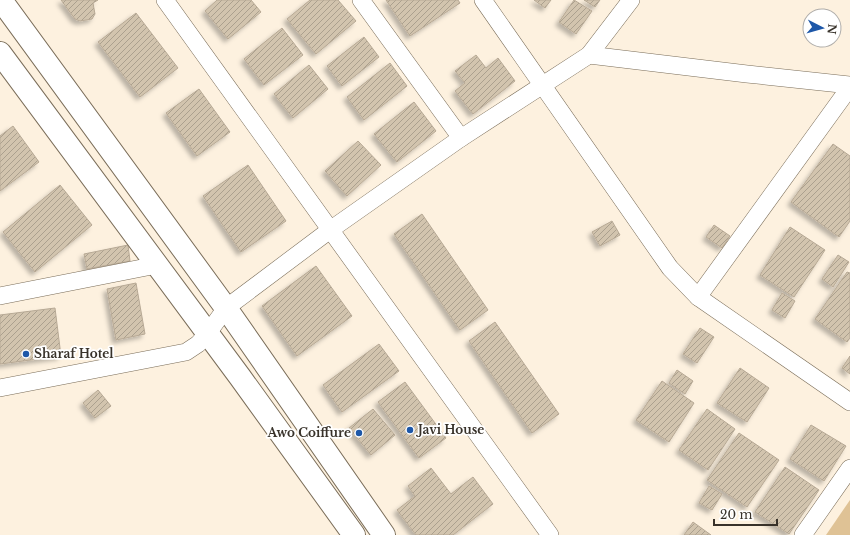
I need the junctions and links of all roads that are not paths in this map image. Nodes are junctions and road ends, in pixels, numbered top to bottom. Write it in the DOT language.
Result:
graph roads {
  1 [pos="0,0"];
  2 [pos="165,0"];
  3 [pos="483,0"];
  4 [pos="631,0"];
  5 [pos="363,1"];
  6 [pos="0,53"];
  7 [pos="589,55"];
  8 [pos="542,84"];
  9 [pos="850,86"];
  10 [pos="461,138"];
  11 [pos="330,230"];
  12 [pos="157,265"];
  13 [pos="0,296"];
  14 [pos="698,297"];
  15 [pos="226,308"];
  16 [pos="208,333"];
  17 [pos="0,388"];
  18 [pos="850,402"];
  19 [pos="850,468"];
  20 [pos="354,535"];
  21 [pos="384,535"];
  22 [pos="550,535"];
  23 [pos="803,535"];
  1 -- 15 [label="street"];
  2 -- 11 [label="street"];
  3 -- 8 [label="street"];
  4 -- 7 [label="street"];
  5 -- 10 [label="street"];
  6 -- 12 [label="street"];
  7 -- 8 [label="street"];
  7 -- 9 [label="street"];
  8 -- 10 [label="street"];
  8 -- 14 [label="street"];
  9 -- 14 [label="street"];
  10 -- 11 [label="street"];
  11 -- 15 [label="street"];
  11 -- 22 [label="street"];
  12 -- 13 [label="street"];
  12 -- 16 [label="street"];
  14 -- 18 [label="street"];
  15 -- 16 [label="street"];
  15 -- 21 [label="street"];
  16 -- 17 [label="street"];
  16 -- 20 [label="street"];
  19 -- 23 [label="street"];
}
